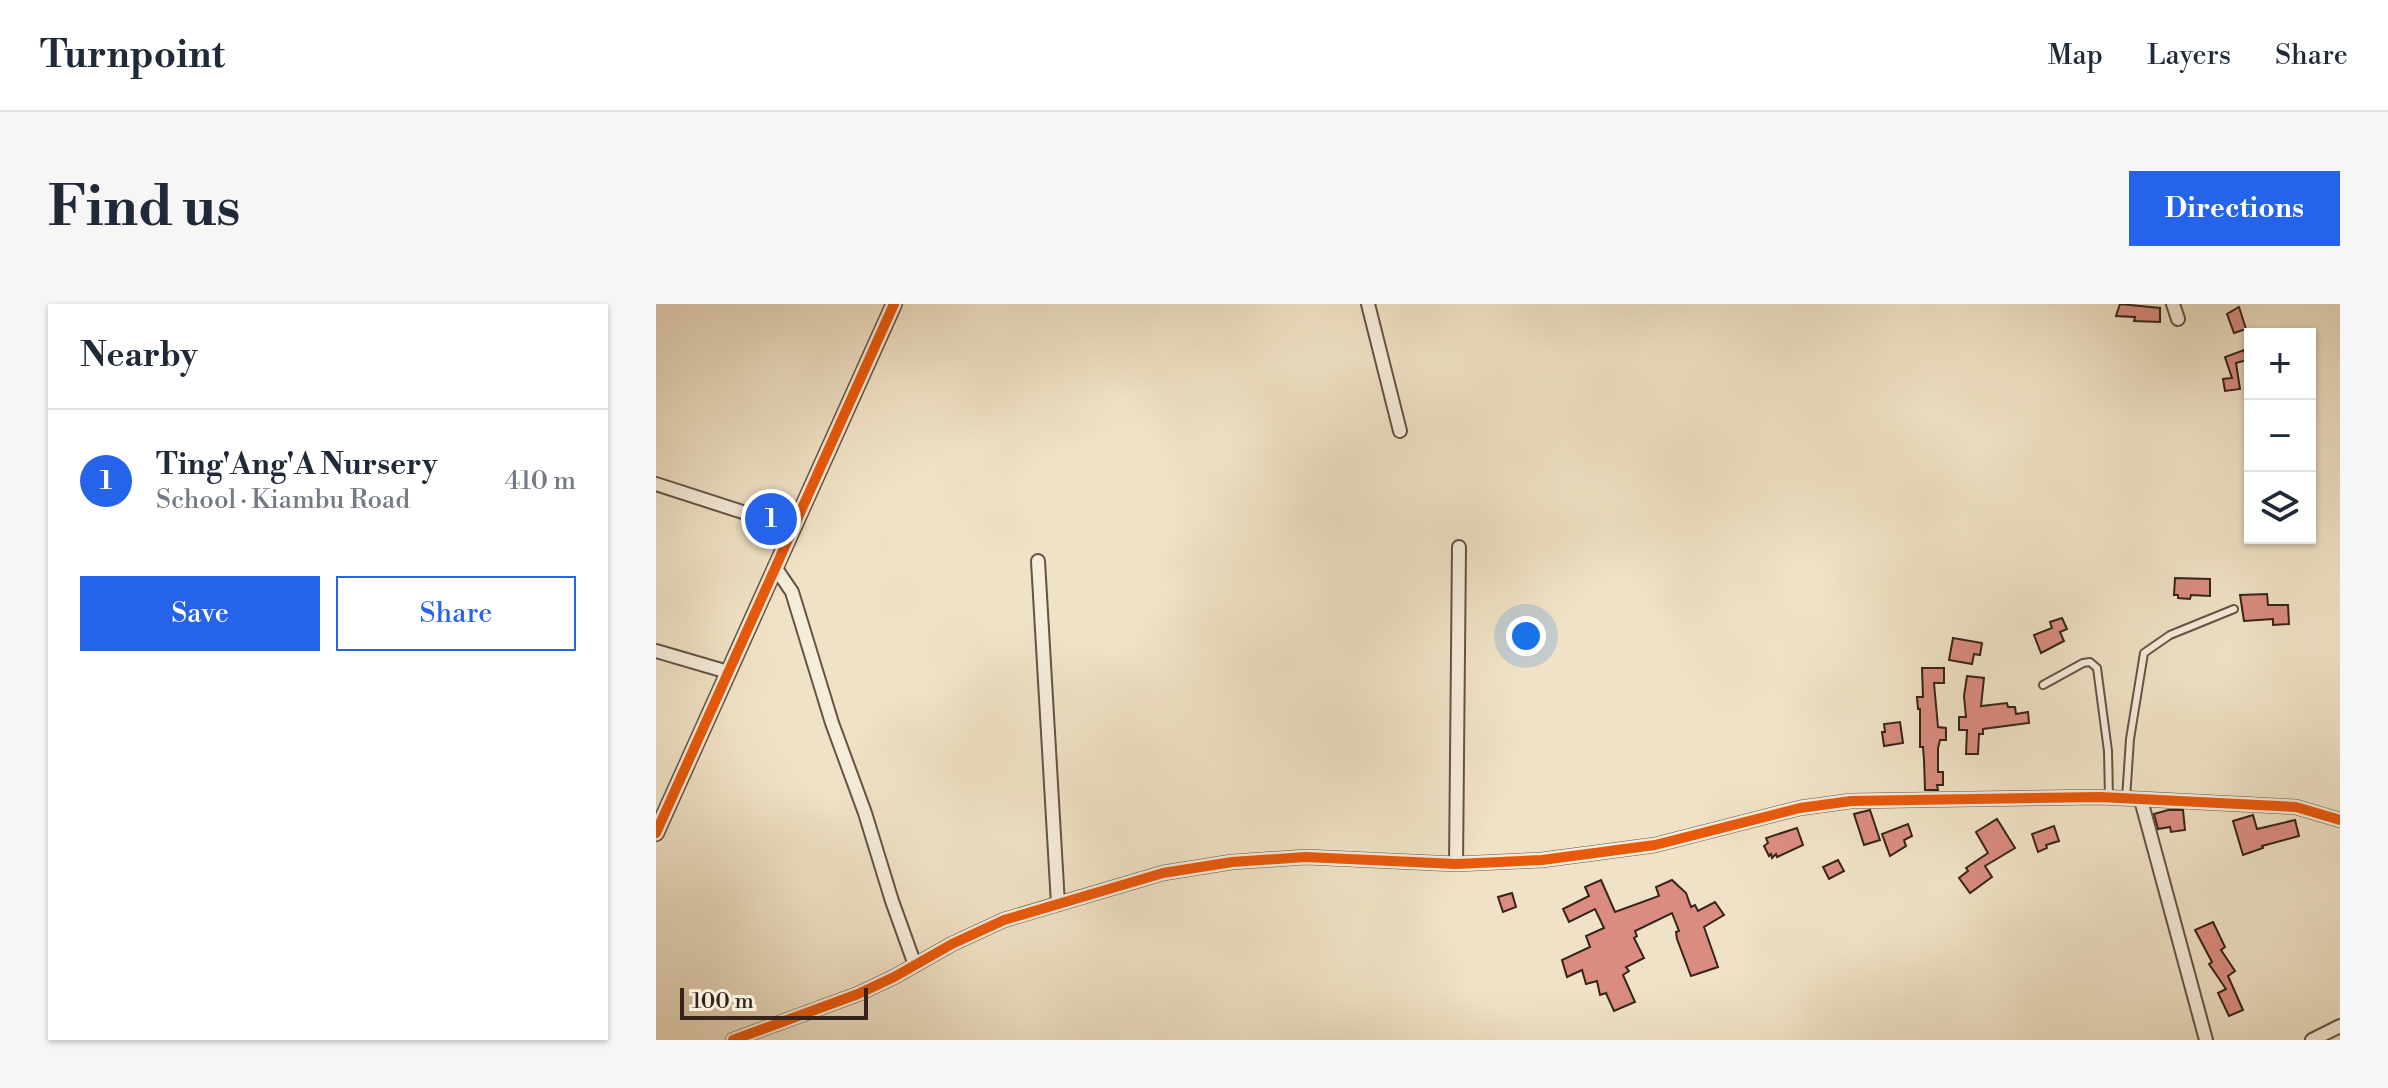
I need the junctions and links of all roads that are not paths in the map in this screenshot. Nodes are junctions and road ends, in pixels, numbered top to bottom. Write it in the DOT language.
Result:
graph roads {
  1 [pos="894,304"];
  2 [pos="1368,304"];
  3 [pos="2173,304"];
  4 [pos="2178,319"];
  5 [pos="1400,431"];
  6 [pos="656,484"];
  7 [pos="792,528"];
  8 [pos="1459,547"];
  9 [pos="1038,561"];
  10 [pos="775,567"];
  11 [pos="2234,609"];
  12 [pos="656,651"];
  13 [pos="728,672"];
  14 [pos="2043,685"];
  15 [pos="2109,797"];
  16 [pos="2126,799"];
  17 [pos="2141,800"];
  18 [pos="2340,820"];
  19 [pos="656,833"];
  20 [pos="1456,864"];
  21 [pos="1058,904"];
  22 [pos="915,965"];
  23 [pos="2340,1026"];
  24 [pos="733,1040"];
  25 [pos="2206,1040"];
  26 [pos="2312,1040"];
  1 -- 7 [label="street"];
  2 -- 5 [label="street"];
  3 -- 4 [label="street"];
  6 -- 7 [label="street"];
  7 -- 10 [label="street"];
  8 -- 20 [label="street"];
  9 -- 21 [label="street"];
  10 -- 13 [label="street"];
  10 -- 22 [label="street"];
  11 -- 16 [label="lane"];
  12 -- 13 [label="street"];
  13 -- 19 [label="street"];
  14 -- 15 [label="lane"];
  15 -- 16 [label="street"];
  15 -- 20 [label="street"];
  16 -- 17 [label="street"];
  17 -- 18 [label="street"];
  17 -- 25 [label="street"];
  20 -- 21 [label="street"];
  21 -- 22 [label="street"];
  22 -- 24 [label="street"];
  23 -- 26 [label="street"];
}
